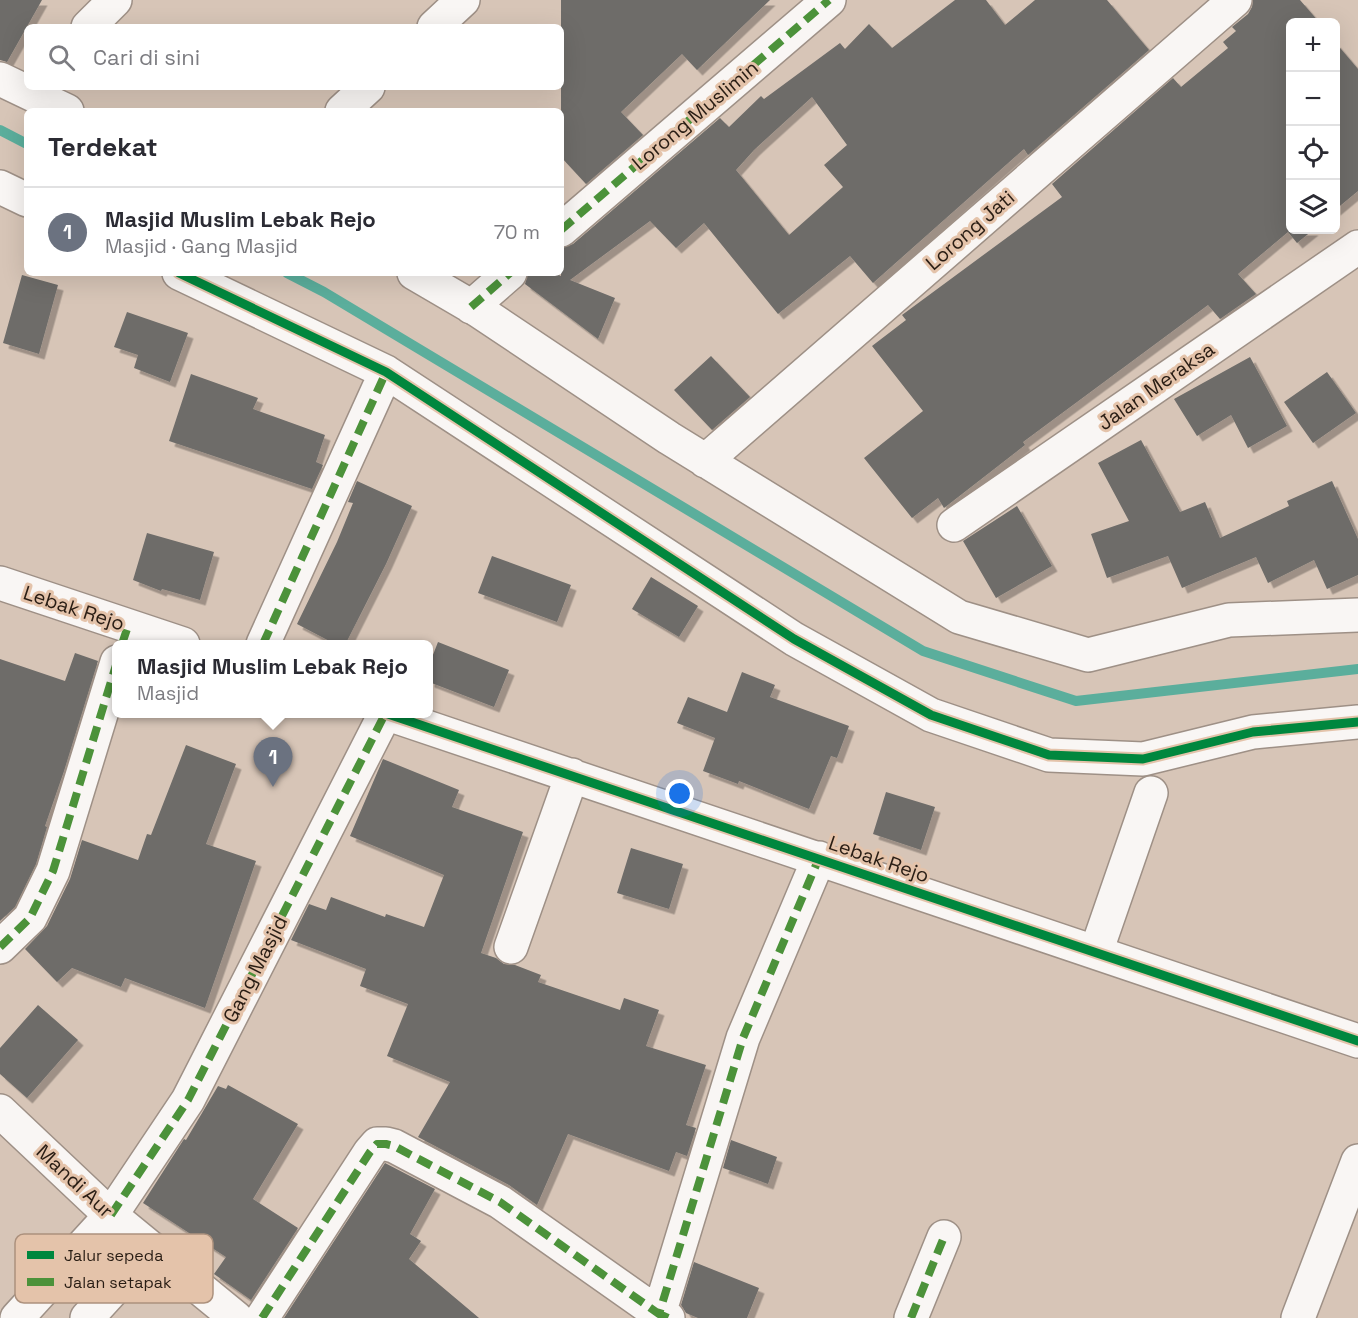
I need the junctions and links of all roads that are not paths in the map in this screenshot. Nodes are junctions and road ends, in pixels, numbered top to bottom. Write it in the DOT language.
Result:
graph roads {
  1 [pos="115,0"];
  2 [pos="463,0"];
  3 [pos="830,0"];
  4 [pos="1235,0"];
  5 [pos="91,24"];
  6 [pos="437,24"];
  7 [pos="25,90"];
  8 [pos="365,90"];
  9 [pos="61,108"];
  10 [pos="345,108"];
  11 [pos="0,187"];
  12 [pos="24,199"];
  13 [pos="564,227"];
  14 [pos="1358,247"];
  15 [pos="185,276"];
  16 [pos="419,276"];
  17 [pos="507,276"];
  18 [pos="471,307"];
  19 [pos="386,372"];
  20 [pos="705,461"];
  21 [pos="954,525"];
  22 [pos="0,583"];
  23 [pos="1358,615"];
  24 [pos="125,635"];
  25 [pos="154,640"];
  26 [pos="265,640"];
  27 [pos="112,678"];
  28 [pos="385,718"];
  29 [pos="399,718"];
  30 [pos="1358,722"];
  31 [pos="572,775"];
  32 [pos="1151,793"];
  33 [pos="819,858"];
  34 [pos="0,947"];
  35 [pos="511,947"];
  36 [pos="1096,952"];
  37 [pos="1358,1041"];
  38 [pos="0,1111"];
  39 [pos="1356,1171"];
  40 [pos="111,1215"];
  41 [pos="94,1234"];
  42 [pos="134,1234"];
  43 [pos="944,1237"];
  44 [pos="213,1299"];
  45 [pos="31,1303"];
  46 [pos="101,1303"];
  47 [pos="663,1316"];
  48 [pos="17,1318"];
  49 [pos="87,1318"];
  50 [pos="236,1318"];
  51 [pos="262,1318"];
  52 [pos="911,1318"];
  53 [pos="1298,1318"];
  1 -- 5 [label="street"];
  2 -- 6 [label="street"];
  3 -- 13 [label="street, Lorong Muslimin"];
  4 -- 20 [label="street, Lorong Jati"];
  7 -- 9 [label="street"];
  8 -- 10 [label="street"];
  11 -- 12 [label="street"];
  14 -- 21 [label="street, Jalan Meraksa"];
  15 -- 19 [label="street"];
  16 -- 18 [label="street"];
  17 -- 18 [label="street"];
  18 -- 20 [label="street"];
  19 -- 26 [label="street"];
  19 -- 30 [label="street"];
  20 -- 23 [label="street"];
  22 -- 24 [label="street, Lebak Rejo"];
  24 -- 25 [label="street, Lebak Rejo"];
  27 -- 34 [label="street"];
  28 -- 40 [label="street, Gang Masjid"];
  29 -- 31 [label="street, Lebak Rejo"];
  31 -- 33 [label="street, Lebak Rejo"];
  31 -- 35 [label="street"];
  32 -- 36 [label="street"];
  33 -- 36 [label="street, Lebak Rejo"];
  33 -- 47 [label="street"];
  36 -- 37 [label="street, Lebak Rejo"];
  38 -- 40 [label="street, Mandi Aur"];
  39 -- 53 [label="street"];
  40 -- 41 [label="street, Gang Masjid"];
  40 -- 42 [label="street, Mandi Aur"];
  43 -- 52 [label="street"];
  44 -- 50 [label="street, Mandi Aur"];
  45 -- 48 [label="street, Gang Masjid"];
  46 -- 49 [label="street"];
  47 -- 51 [label="street"];
}
